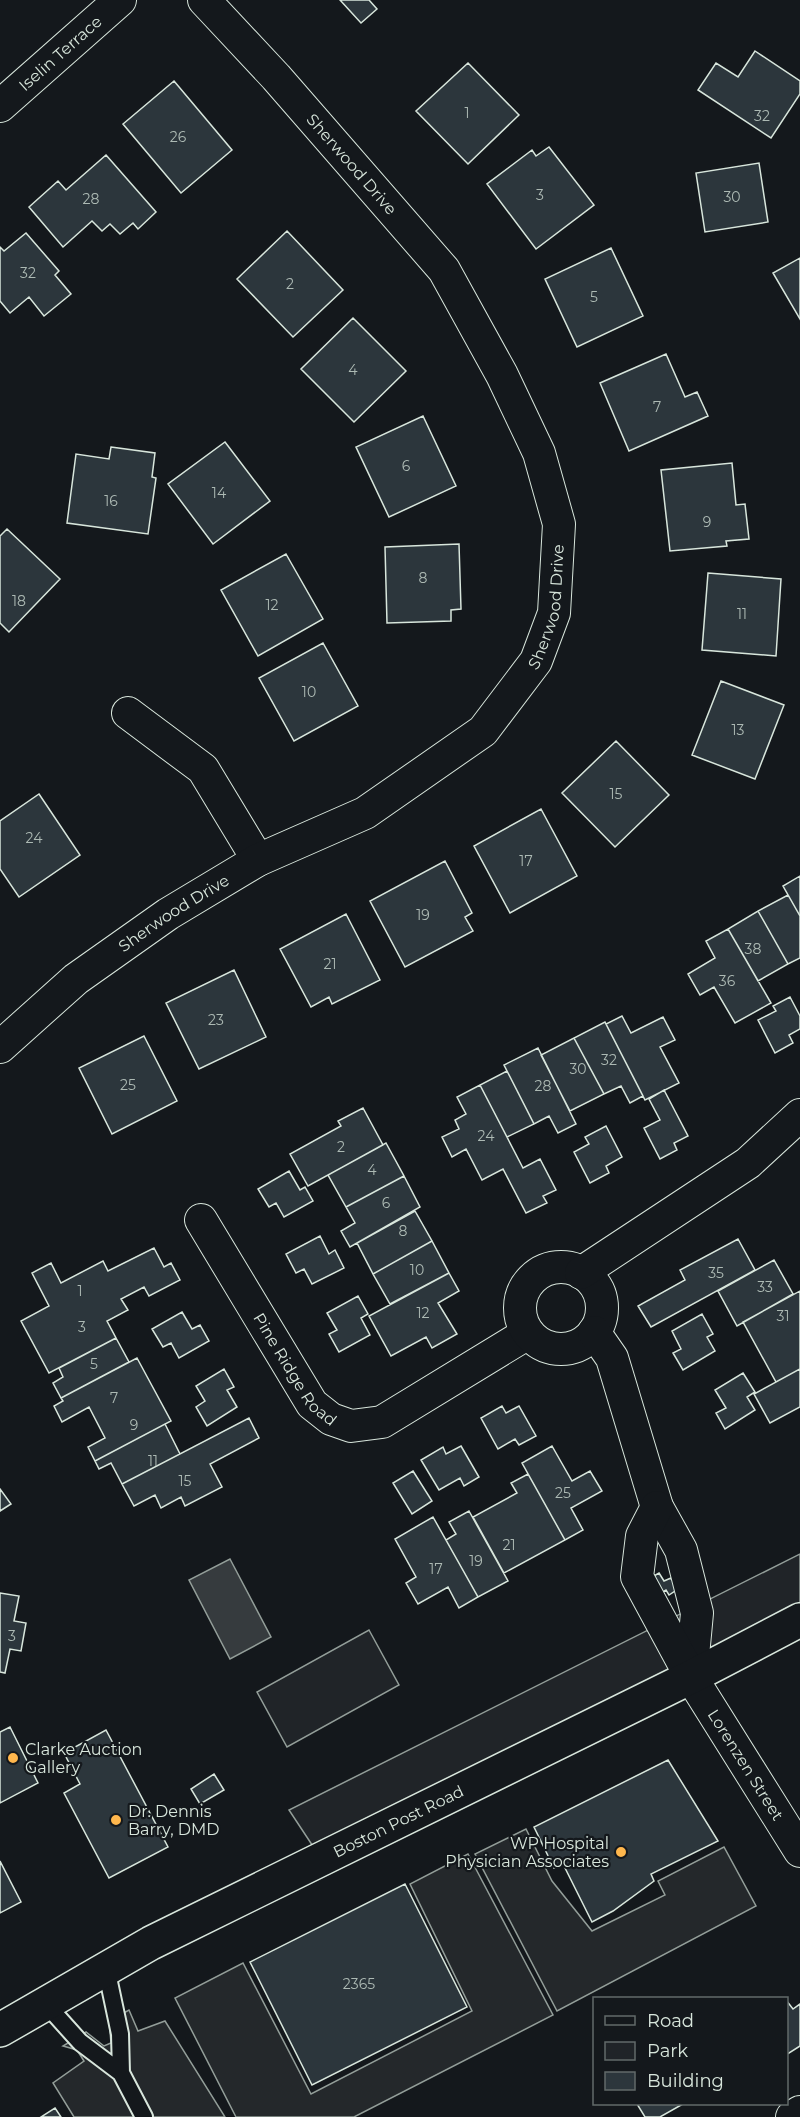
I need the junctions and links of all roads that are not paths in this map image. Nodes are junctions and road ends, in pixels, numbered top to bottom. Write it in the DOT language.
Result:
graph roads {
  1 [pos="120,0"];
  2 [pos="204,0"];
  3 [pos="0,106"];
  4 [pos="128,713"];
  5 [pos="258,860"];
  6 [pos="0,1047"];
  7 [pos="800,1115"];
  8 [pos="201,1220"];
  9 [pos="582,1273"];
  10 [pos="594,1332"];
  11 [pos="528,1333"];
  12 [pos="657,1507"];
  13 [pos="800,1620"];
  14 [pos="691,1677"];
  15 [pos="800,1851"];
  16 [pos="106,1968"];
  17 [pos="45,2003"];
  18 [pos="0,2030"];
  19 [pos="122,2073"];
  20 [pos="800,2112"];
  21 [pos="144,2117"];
  22 [pos="792,2117"];
  1 -- 3 [label="street, Iselin Terrace"];
  2 -- 5 [label="street, Sherwood Drive"];
  4 -- 5 [label="street"];
  5 -- 6 [label="street, Sherwood Drive"];
  7 -- 9 [label="street"];
  8 -- 11 [label="street, Pine Ridge Road"];
  9 -- 10 [label="street"];
  9 -- 11 [label="street"];
  10 -- 11 [label="street"];
  10 -- 12 [label="street"];
  12 -- 14 [label="street"];
  12 -- 14 [label="street"];
  13 -- 14 [label="main road, Boston Post Road"];
  14 -- 15 [label="street, Lorenzen Street"];
  14 -- 16 [label="main road, Boston Post Road"];
  16 -- 17 [label="main road, Boston Post Road"];
  16 -- 19 [label="lane"];
  17 -- 18 [label="main road, Boston Post Road"];
  17 -- 19 [label="lane"];
  19 -- 21 [label="lane"];
  20 -- 22 [label="street"];
}
